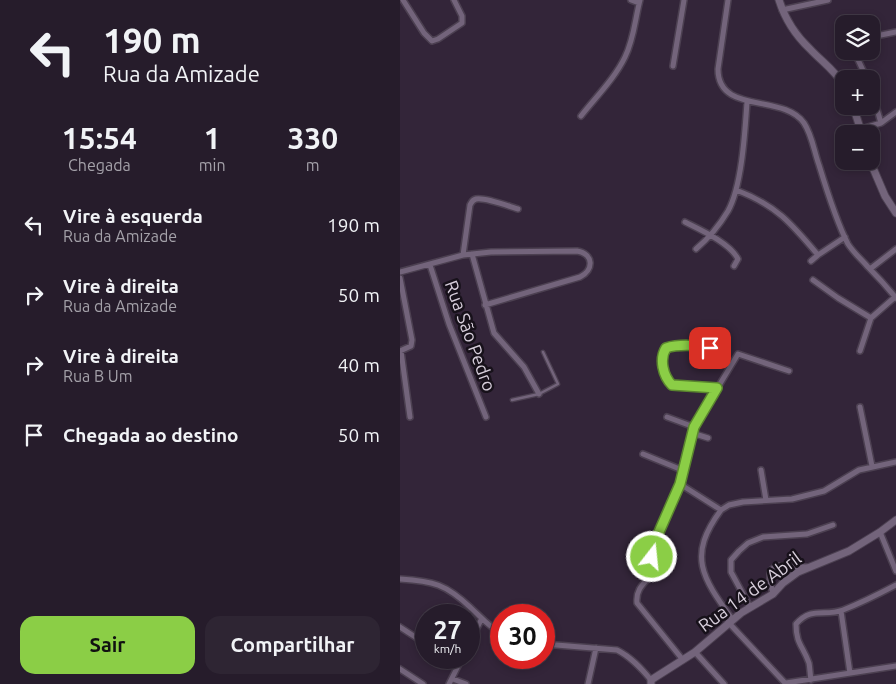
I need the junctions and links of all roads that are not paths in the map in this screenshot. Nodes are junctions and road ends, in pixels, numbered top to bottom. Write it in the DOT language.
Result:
graph roads {
  1 [pos="403,0"];
  2 [pos="454,0"];
  3 [pos="631,0"];
  4 [pos="684,0"];
  5 [pos="728,0"];
  6 [pos="779,0"];
  7 [pos="828,0"];
  8 [pos="640,2"];
  9 [pos="782,10"];
  10 [pos="896,33"];
  11 [pos="880,36"];
  12 [pos="673,66"];
  13 [pos="835,74"];
  14 [pos="746,102"];
  15 [pos="896,112"];
  16 [pos="879,115"];
  17 [pos="581,116"];
  18 [pos="882,123"];
  19 [pos="878,125"];
  20 [pos="874,170"];
  21 [pos="736,190"];
  22 [pos="518,209"];
  23 [pos="896,213"];
  24 [pos="685,222"];
  25 [pos="711,236"];
  26 [pos="845,237"];
  27 [pos="696,249"];
  28 [pos="896,249"];
  29 [pos="472,254"];
  30 [pos="462,255"];
  31 [pos="818,255"];
  32 [pos="811,261"];
  33 [pos="430,265"];
  34 [pos="734,266"];
  35 [pos="870,269"];
  36 [pos="400,272"];
  37 [pos="400,278"];
  38 [pos="813,280"];
  39 [pos="896,298"];
  40 [pos="486,305"];
  41 [pos="871,318"];
  42 [pos="710,348"];
  43 [pos="401,351"];
  44 [pos="860,351"];
  45 [pos="543,352"];
  46 [pos="789,371"];
  47 [pos="717,388"];
  48 [pos="539,394"];
  49 [pos="512,400"];
  50 [pos="860,407"];
  51 [pos="486,417"];
  52 [pos="668,417"];
  53 [pos="410,418"];
  54 [pos="693,430"];
  55 [pos="708,438"];
  56 [pos="643,454"];
  57 [pos="896,462"];
  58 [pos="872,466"];
  59 [pos="682,470"];
  60 [pos="761,470"];
  61 [pos="680,484"];
  62 [pos="766,500"];
  63 [pos="721,510"];
  64 [pos="896,520"];
  65 [pos="833,525"];
  66 [pos="880,532"];
  67 [pos="807,567"];
  68 [pos="896,571"];
  69 [pos="400,579"];
  70 [pos="896,585"];
  71 [pos="773,594"];
  72 [pos="750,607"];
  73 [pos="840,611"];
  74 [pos="482,620"];
  75 [pos="730,621"];
  76 [pos="480,624"];
  77 [pos="490,625"];
  78 [pos="400,627"];
  79 [pos="415,637"];
  80 [pos="555,645"];
  81 [pos="596,648"];
  82 [pos="695,652"];
  83 [pos="683,660"];
  84 [pos="896,666"];
  85 [pos="400,669"];
  86 [pos="456,669"];
  87 [pos="850,673"];
  88 [pos="811,680"];
  89 [pos="451,681"];
  90 [pos="651,682"];
  91 [pos="423,684"];
  92 [pos="466,684"];
  93 [pos="588,684"];
  94 [pos="724,684"];
  95 [pos="786,684"];
  1 -- 2 [label="street"];
  3 -- 8 [label="street"];
  4 -- 12 [label="street"];
  5 -- 14 [label="street"];
  6 -- 9 [label="street"];
  7 -- 9 [label="street"];
  8 -- 17 [label="street"];
  9 -- 13 [label="street"];
  10 -- 11 [label="street"];
  14 -- 21 [label="street"];
  14 -- 26 [label="street"];
  15 -- 18 [label="street"];
  16 -- 18 [label="street"];
  18 -- 19 [label="street"];
  20 -- 23 [label="street"];
  21 -- 25 [label="street"];
  21 -- 31 [label="street"];
  22 -- 30 [label="street"];
  24 -- 25 [label="street"];
  25 -- 27 [label="street"];
  25 -- 34 [label="street"];
  26 -- 31 [label="street"];
  26 -- 35 [label="street"];
  28 -- 35 [label="street"];
  29 -- 30 [label="street"];
  29 -- 40 [label="street"];
  29 -- 40 [label="street"];
  30 -- 33 [label="street"];
  31 -- 32 [label="street"];
  33 -- 36 [label="street"];
  33 -- 51 [label="street, Rua São Pedro"];
  35 -- 39 [label="street"];
  37 -- 43 [label="street"];
  38 -- 41 [label="street"];
  39 -- 41 [label="street"];
  40 -- 48 [label="street"];
  41 -- 44 [label="street"];
  42 -- 47 [label="street"];
  43 -- 53 [label="street"];
  45 -- 48 [label="lane"];
  46 -- 47 [label="street"];
  47 -- 54 [label="street"];
  48 -- 49 [label="lane"];
  50 -- 58 [label="street"];
  52 -- 54 [label="street"];
  54 -- 55 [label="street"];
  54 -- 59 [label="street"];
  56 -- 59 [label="street"];
  57 -- 58 [label="street"];
  58 -- 62 [label="street"];
  59 -- 61 [label="street"];
  60 -- 62 [label="street"];
  61 -- 63 [label="street"];
  61 -- 83 [label="street"];
  62 -- 63 [label="street"];
  63 -- 75 [label="street"];
  64 -- 66 [label="street, Rua 14 de Abril"];
  65 -- 72 [label="street"];
  66 -- 67 [label="street, Rua 14 de Abril"];
  66 -- 68 [label="street"];
  67 -- 71 [label="street, Rua 14 de Abril"];
  67 -- 71 [label="street"];
  69 -- 74 [label="street"];
  70 -- 73 [label="street"];
  71 -- 72 [label="street, Rua 14 de Abril"];
  72 -- 75 [label="street, Rua 14 de Abril"];
  73 -- 87 [label="street"];
  73 -- 88 [label="street"];
  74 -- 76 [label="street"];
  74 -- 77 [label="street"];
  75 -- 82 [label="street, Rua 14 de Abril"];
  75 -- 95 [label="street"];
  78 -- 79 [label="street"];
  80 -- 81 [label="street"];
  81 -- 90 [label="street"];
  81 -- 93 [label="street"];
  82 -- 83 [label="street, Rua 14 de Abril"];
  82 -- 94 [label="street"];
  83 -- 90 [label="street, Rua 14 de Abril"];
  84 -- 87 [label="street"];
  85 -- 91 [label="street"];
  86 -- 89 [label="street"];
  87 -- 88 [label="street"];
  88 -- 95 [label="street"];
  89 -- 92 [label="street"];
}
